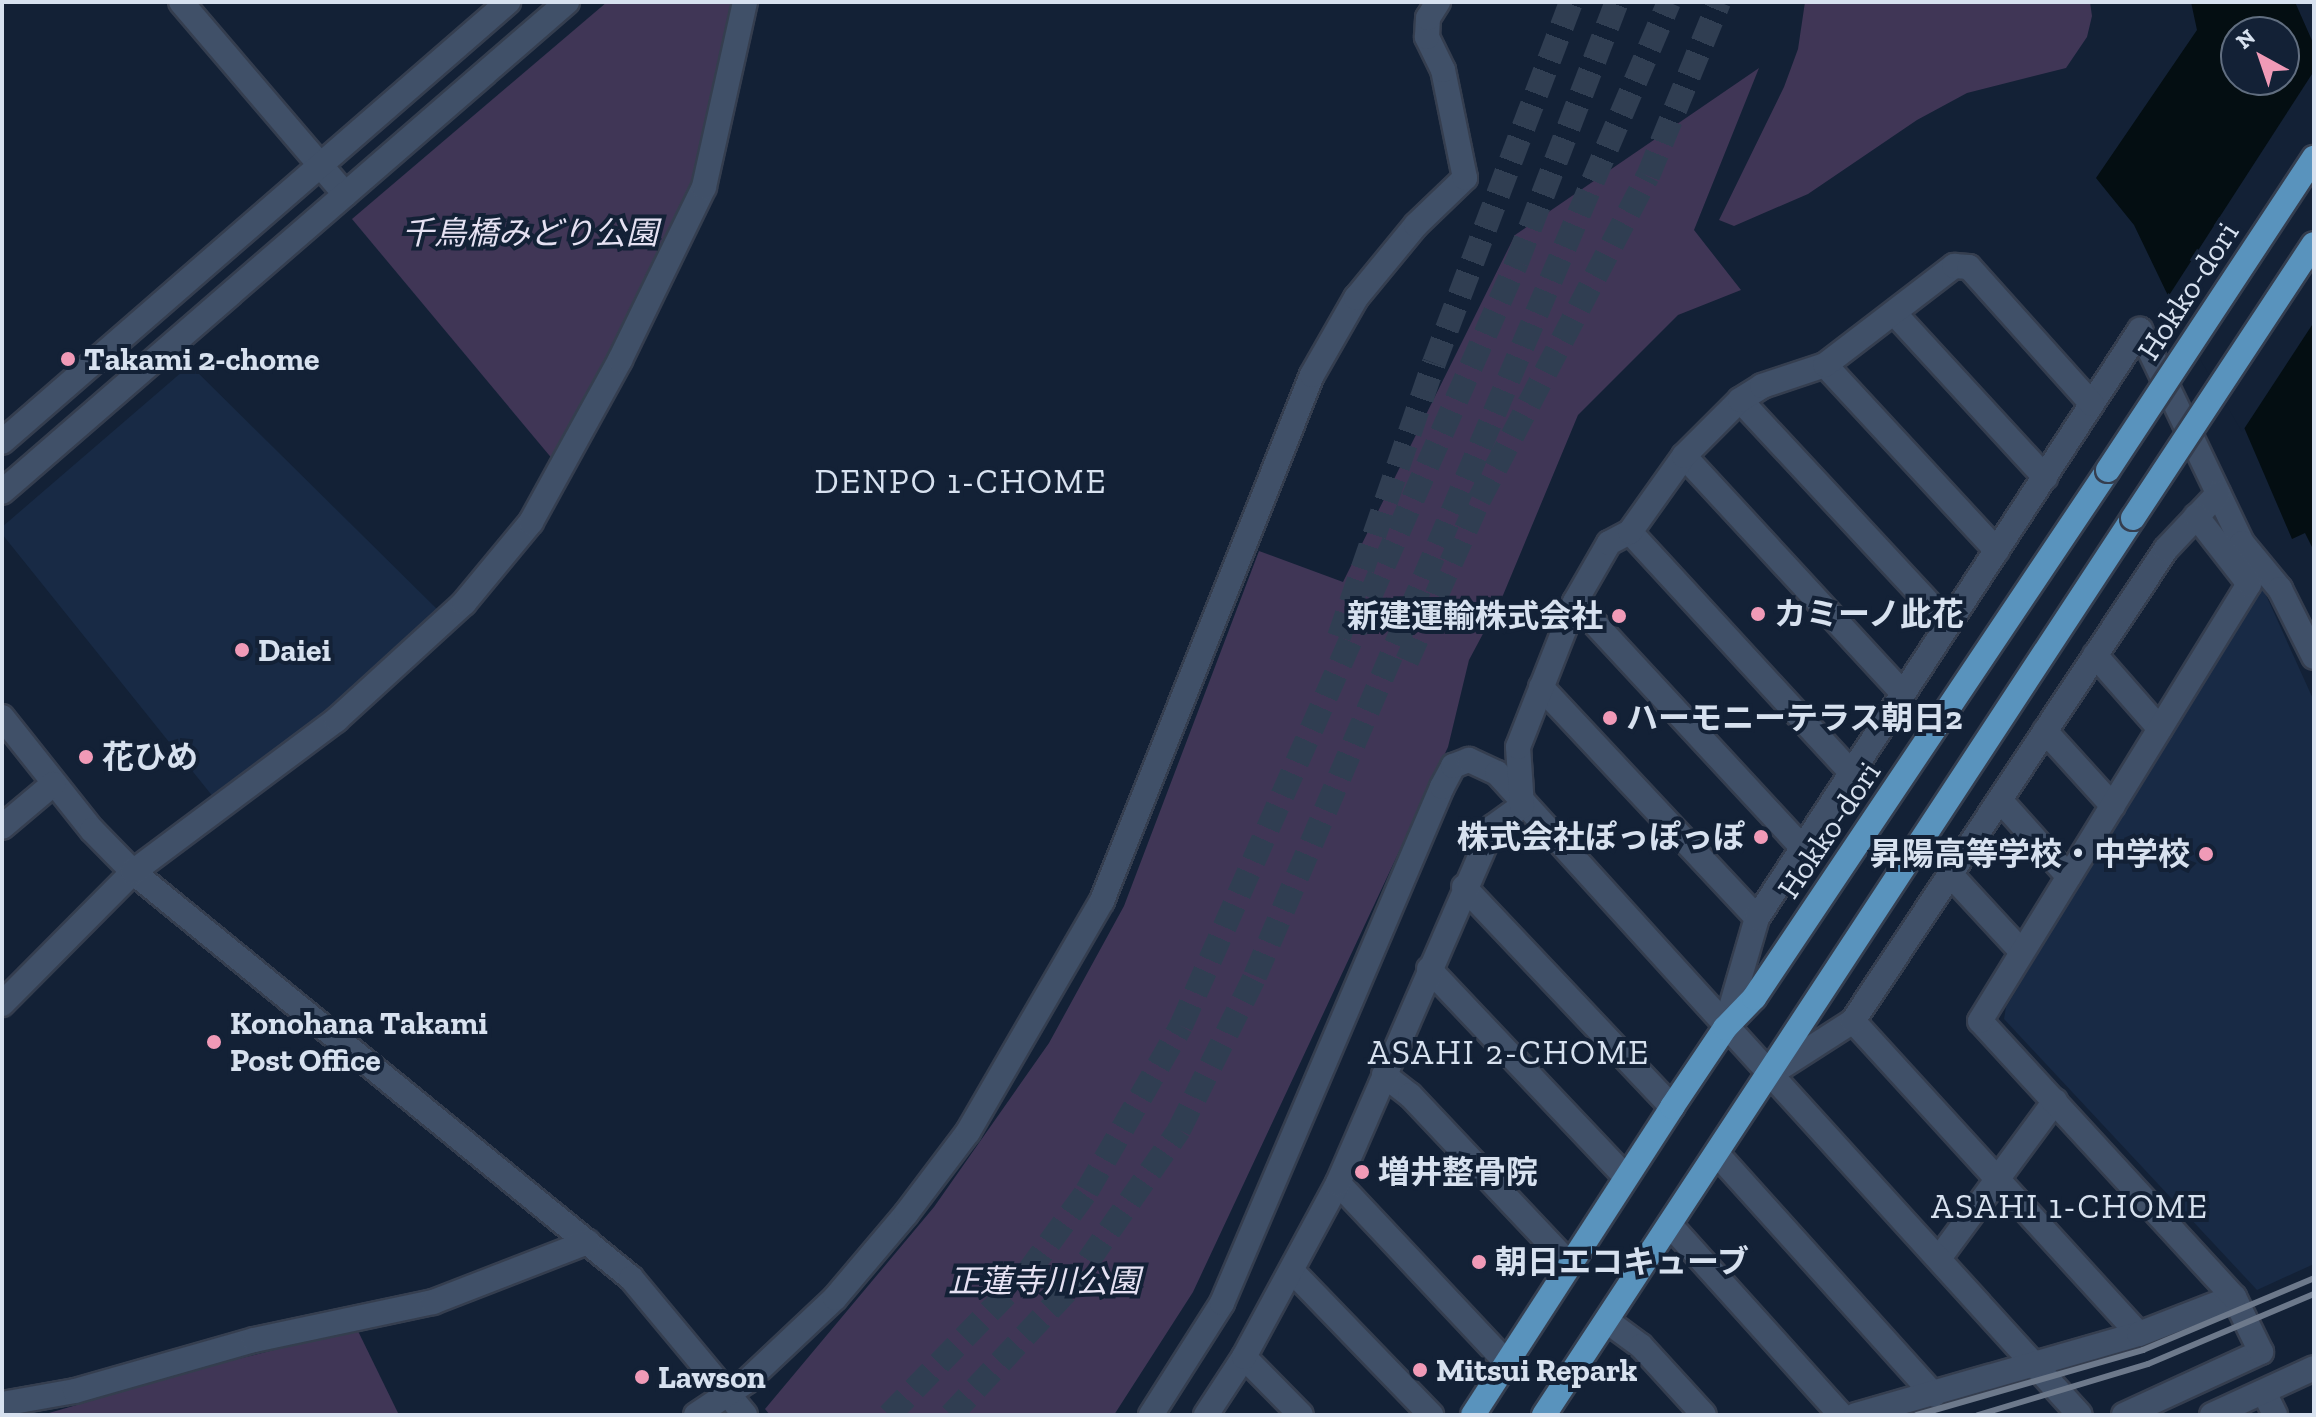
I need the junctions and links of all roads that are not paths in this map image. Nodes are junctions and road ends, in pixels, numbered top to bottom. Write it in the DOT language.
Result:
graph roads {
  1 [pos="181,2"];
  2 [pos="508,2"];
  3 [pos="567,2"];
  4 [pos="745,2"];
  5 [pos="1438,2"];
  6 [pos="2314,158"];
  7 [pos="321,164"];
  8 [pos="345,194"];
  9 [pos="2314,244"];
  10 [pos="1895,314"];
  11 [pos="1825,365"];
  12 [pos="1740,400"];
  13 [pos="2092,404"];
  14 [pos="2,442"];
  15 [pos="1684,456"];
  16 [pos="2045,477"];
  17 [pos="2,492"];
  18 [pos="2218,494"];
  19 [pos="2196,516"];
  20 [pos="1630,532"];
  21 [pos="1997,551"];
  22 [pos="1575,602"];
  23 [pos="1948,624"];
  24 [pos="2095,655"];
  25 [pos="2314,657"];
  26 [pos="1541,687"];
  27 [pos="1903,693"];
  28 [pos="2,717"];
  29 [pos="2160,729"];
  30 [pos="2045,731"];
  31 [pos="1851,772"];
  32 [pos="53,784"];
  33 [pos="2000,800"];
  34 [pos="1522,806"];
  35 [pos="2113,806"];
  36 [pos="2,827"];
  37 [pos="1802,847"];
  38 [pos="133,872"];
  39 [pos="1950,874"];
  40 [pos="2069,877"];
  41 [pos="1464,887"];
  42 [pos="1757,918"];
  43 [pos="2022,952"];
  44 [pos="1429,969"];
  45 [pos="2,1004"];
  46 [pos="1853,1021"];
  47 [pos="1725,1028"];
  48 [pos="1384,1075"];
  49 [pos="1769,1075"];
  50 [pos="2055,1101"];
  51 [pos="1672,1107"];
  52 [pos="1717,1154"];
  53 [pos="1626,1177"];
  54 [pos="1997,1180"];
  55 [pos="1338,1183"];
  56 [pos="1670,1225"];
  57 [pos="588,1242"];
  58 [pos="1940,1257"];
  59 [pos="1569,1264"];
  60 [pos="1293,1272"];
  61 [pos="2234,1297"];
  62 [pos="1607,1321"];
  63 [pos="2139,1334"];
  64 [pos="1244,1357"];
  65 [pos="1506,1362"];
  66 [pos="2037,1364"];
  67 [pos="2314,1368"];
  68 [pos="2264,1392"];
  69 [pos="726,1395"];
  70 [pos="1934,1395"];
  71 [pos="2,1404"];
  72 [pos="2069,1413"];
  73 [pos="696,1415"];
  74 [pos="745,1415"];
  75 [pos="1151,1415"];
  76 [pos="1206,1415"];
  77 [pos="1301,1415"];
  78 [pos="1431,1415"];
  79 [pos="1473,1415"];
  80 [pos="1544,1415"];
  81 [pos="1704,1415"];
  82 [pos="1841,1415"];
  83 [pos="1856,1415"];
  84 [pos="2124,1415"];
  85 [pos="2212,1415"];
  86 [pos="2275,1415"];
  1 -- 7 [label="street"];
  2 -- 7 [label="street"];
  3 -- 8 [label="street"];
  4 -- 38 [label="street"];
  5 -- 69 [label="street"];
  6 -- 47 [label="main road, Hokko-dori, bridge"];
  7 -- 8 [label="street"];
  7 -- 14 [label="street"];
  8 -- 17 [label="street"];
  9 -- 49 [label="main road, bridge"];
  10 -- 11 [label="street"];
  10 -- 13 [label="street"];
  10 -- 16 [label="street"];
  11 -- 12 [label="street"];
  11 -- 21 [label="street"];
  12 -- 15 [label="street"];
  12 -- 23 [label="street"];
  13 -- 16 [label="street"];
  13 -- 18 [label="street"];
  15 -- 20 [label="street"];
  15 -- 27 [label="street"];
  16 -- 21 [label="street"];
  18 -- 19 [label="street"];
  18 -- 25 [label="street"];
  19 -- 24 [label="street"];
  19 -- 29 [label="street"];
  20 -- 22 [label="street"];
  20 -- 31 [label="street"];
  21 -- 23 [label="street"];
  22 -- 26 [label="street"];
  22 -- 37 [label="street"];
  23 -- 27 [label="street"];
  24 -- 29 [label="street"];
  24 -- 30 [label="street"];
  26 -- 34 [label="street"];
  26 -- 42 [label="street"];
  27 -- 31 [label="street"];
  28 -- 32 [label="street"];
  29 -- 35 [label="street"];
  30 -- 33 [label="street"];
  30 -- 35 [label="street"];
  31 -- 37 [label="street"];
  32 -- 36 [label="street"];
  32 -- 38 [label="street"];
  33 -- 39 [label="street"];
  33 -- 40 [label="street"];
  34 -- 41 [label="street"];
  34 -- 47 [label="street"];
  34 -- 75 [label="street"];
  35 -- 40 [label="street"];
  37 -- 42 [label="street"];
  38 -- 45 [label="street"];
  38 -- 57 [label="street"];
  39 -- 43 [label="street"];
  39 -- 46 [label="street"];
  40 -- 43 [label="street"];
  41 -- 44 [label="street"];
  41 -- 51 [label="street"];
  42 -- 47 [label="street"];
  43 -- 50 [label="street"];
  44 -- 48 [label="street"];
  44 -- 53 [label="street"];
  46 -- 49 [label="street"];
  46 -- 54 [label="street"];
  47 -- 49 [label="street"];
  47 -- 51 [label="main road, Hokko-dori"];
  48 -- 55 [label="street"];
  48 -- 59 [label="street"];
  49 -- 52 [label="main road"];
  49 -- 58 [label="street"];
  50 -- 54 [label="street"];
  50 -- 61 [label="street"];
  51 -- 53 [label="main road, Hokko-dori"];
  52 -- 56 [label="main road"];
  52 -- 70 [label="street"];
  53 -- 59 [label="main road, Hokko-dori"];
  54 -- 58 [label="street"];
  54 -- 63 [label="street"];
  55 -- 60 [label="street"];
  55 -- 65 [label="street"];
  56 -- 62 [label="main road"];
  56 -- 82 [label="street"];
  57 -- 69 [label="street"];
  57 -- 71 [label="street"];
  58 -- 66 [label="street"];
  59 -- 65 [label="main road, Hokko-dori"];
  60 -- 64 [label="street"];
  60 -- 78 [label="street"];
  61 -- 63 [label="street"];
  61 -- 84 [label="street"];
  62 -- 80 [label="main road"];
  62 -- 81 [label="street"];
  63 -- 66 [label="street"];
  64 -- 76 [label="street"];
  64 -- 77 [label="street"];
  65 -- 79 [label="main road, Hokko-dori"];
  66 -- 70 [label="street"];
  66 -- 72 [label="street"];
  67 -- 68 [label="street"];
  68 -- 85 [label="street"];
  68 -- 86 [label="street"];
  69 -- 73 [label="street"];
  69 -- 74 [label="street"];
  70 -- 83 [label="street"];
}
